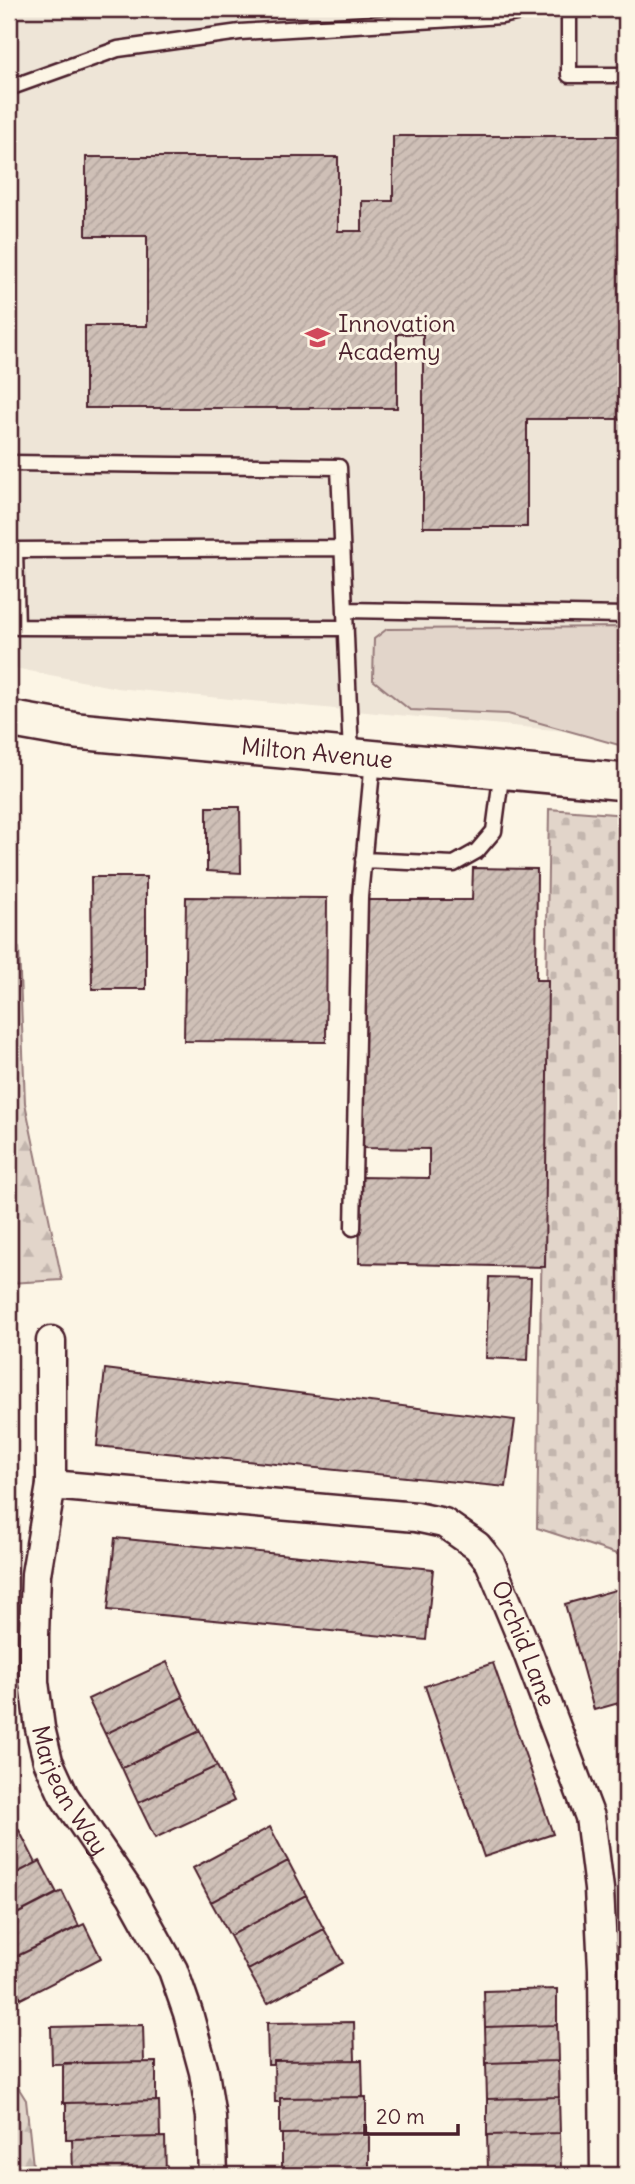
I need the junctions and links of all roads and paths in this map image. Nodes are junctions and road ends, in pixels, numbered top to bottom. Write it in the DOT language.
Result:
graph roads {
  1 [pos="535,9"];
  2 [pos="569,9"];
  3 [pos="626,75"];
  4 [pos="9,88"];
  5 [pos="9,463"];
  6 [pos="342,548"];
  7 [pos="12,550"];
  8 [pos="345,610"];
  9 [pos="626,615"];
  10 [pos="346,628"];
  11 [pos="9,719"];
  12 [pos="362,757"];
  13 [pos="502,770"];
  14 [pos="626,782"];
  15 [pos="363,860"];
  16 [pos="353,1228"];
  17 [pos="51,1340"];
  18 [pos="51,1485"];
  19 [pos="615,1969"];
  20 [pos="213,2175"];
  21 [pos="605,2175"];
  1 -- 4 [label="lane"];
  2 -- 3 [label="lane"];
  5 -- 6 [label="lane"];
  6 -- 7 [label="lane"];
  6 -- 8 [label="lane"];
  7 -- 10 [label="lane"];
  8 -- 9 [label="lane"];
  8 -- 10 [label="lane"];
  10 -- 12 [label="lane"];
  11 -- 12 [label="street, Milton Avenue"];
  12 -- 13 [label="street, Milton Avenue"];
  12 -- 15 [label="lane"];
  13 -- 14 [label="street, Milton Avenue"];
  13 -- 15 [label="lane"];
  15 -- 16 [label="lane"];
  17 -- 18 [label="street, Marjean Way"];
  18 -- 19 [label="street, Orchid Lane"];
  18 -- 20 [label="street, Marjean Way"];
  19 -- 21 [label="street, Orchid Lane"];
}
